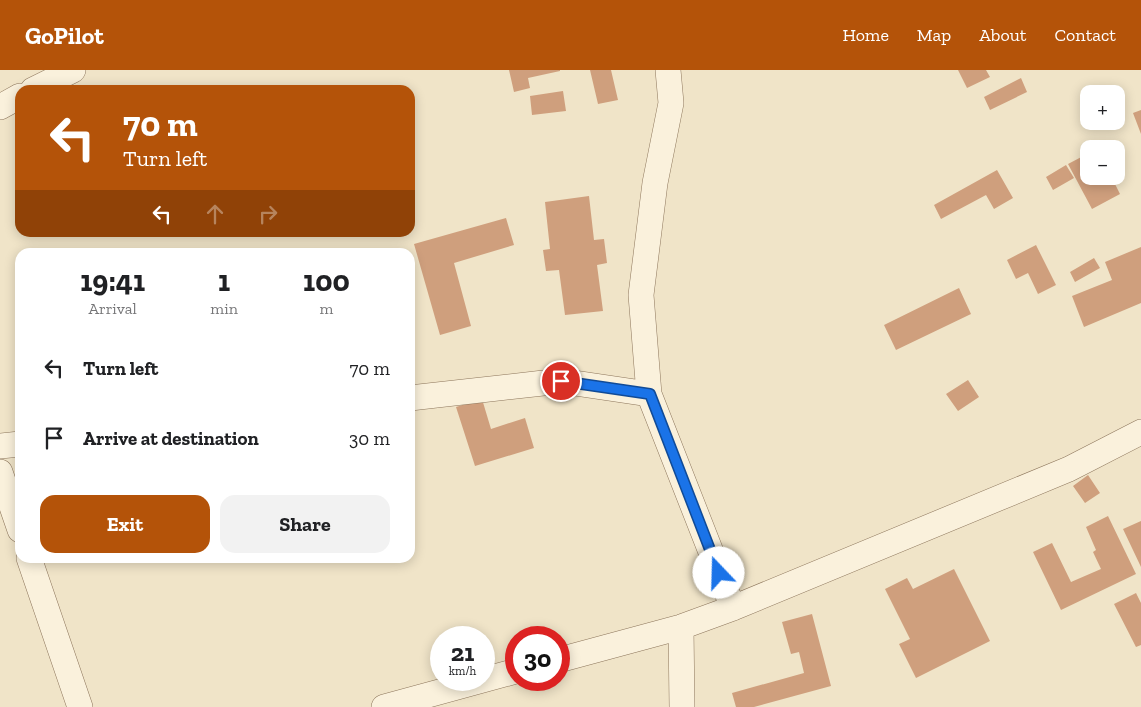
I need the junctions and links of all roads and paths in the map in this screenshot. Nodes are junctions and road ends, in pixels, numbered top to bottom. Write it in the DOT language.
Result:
graph roads {
  1 [pos="73,70"];
  2 [pos="668,70"];
  3 [pos="43,85"];
  4 [pos="15,98"];
  5 [pos="0,106"];
  6 [pos="650,394"];
  7 [pos="415,397"];
  8 [pos="1141,432"];
  9 [pos="15,444"];
  10 [pos="0,446"];
  11 [pos="0,472"];
  12 [pos="15,516"];
  13 [pos="31,563"];
  14 [pos="733,608"];
  15 [pos="681,627"];
  16 [pos="570,657"];
  17 [pos="505,674"];
  18 [pos="80,707"];
  19 [pos="384,707"];
  20 [pos="682,707"];
  1 -- 3 [label="street"];
  2 -- 6 [label="street"];
  4 -- 5 [label="street"];
  6 -- 7 [label="street"];
  6 -- 14 [label="street"];
  8 -- 14 [label="street"];
  9 -- 10 [label="street"];
  11 -- 12 [label="street"];
  13 -- 18 [label="street"];
  14 -- 15 [label="street"];
  15 -- 16 [label="street"];
  15 -- 20 [label="street"];
  17 -- 19 [label="street"];
}
